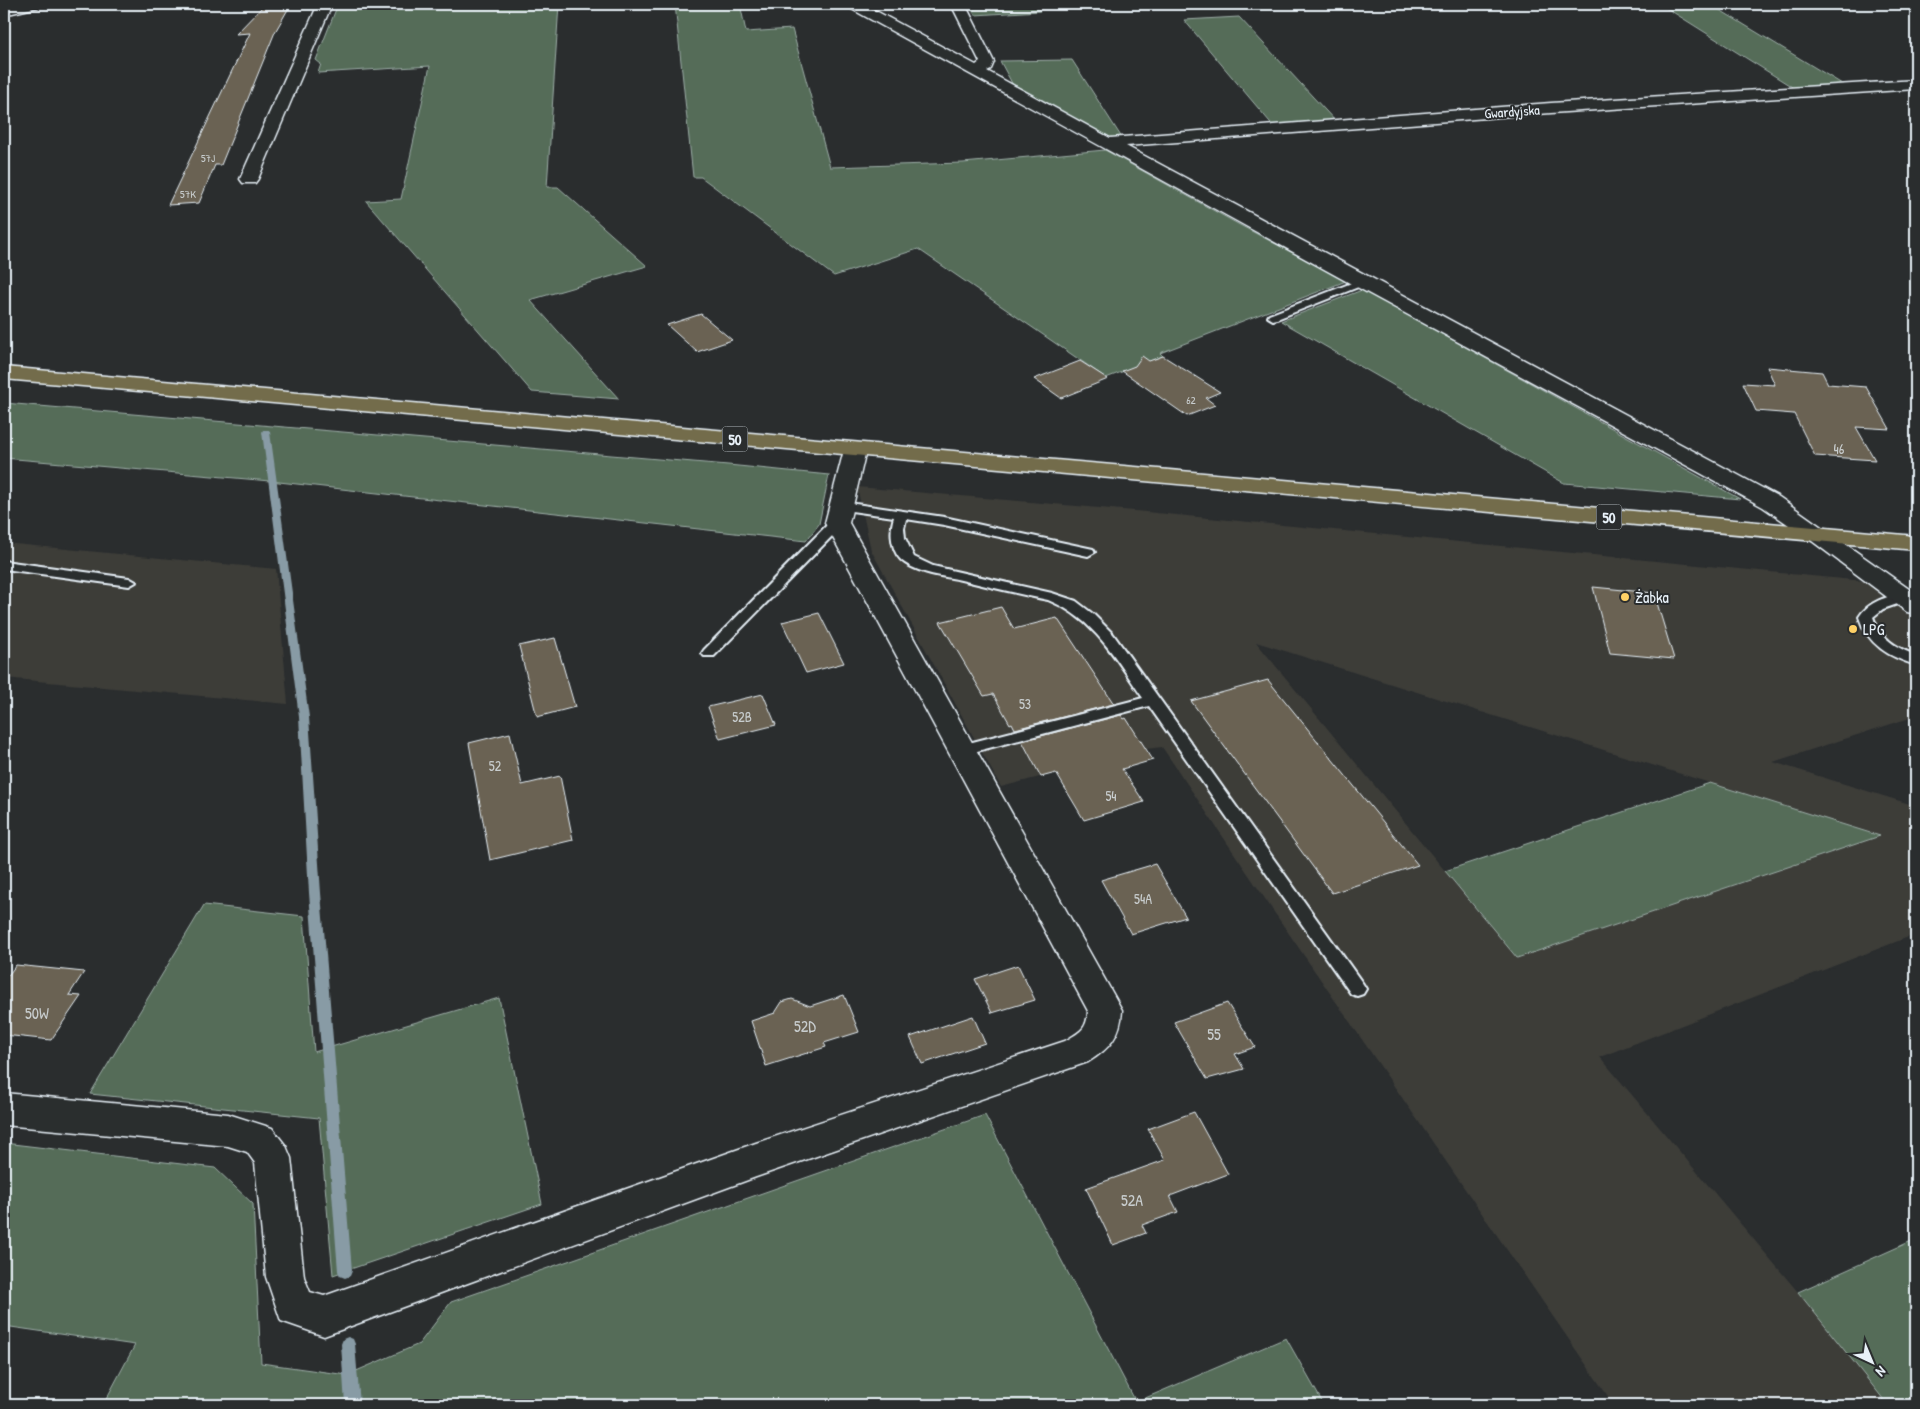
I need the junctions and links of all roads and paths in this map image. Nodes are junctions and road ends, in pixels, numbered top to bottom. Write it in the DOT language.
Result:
graph roads {
  1 [pos="33,4"];
  2 [pos="325,4"];
  3 [pos="853,4"];
  4 [pos="958,4"];
  5 [pos="4,11"];
  6 [pos="977,72"];
  7 [pos="1916,84"];
  8 [pos="1108,143"];
  9 [pos="249,179"];
  10 [pos="1362,282"];
  11 [pos="1273,316"];
  12 [pos="4,374"];
  13 [pos="855,450"];
  14 [pos="839,514"];
  15 [pos="901,515"];
  16 [pos="1822,536"];
  17 [pos="1916,543"];
  18 [pos="1088,552"];
  19 [pos="4,565"];
  20 [pos="129,582"];
  21 [pos="1910,602"];
  22 [pos="710,653"];
  23 [pos="1916,660"];
  24 [pos="1153,700"];
  25 [pos="962,750"];
  26 [pos="1357,989"];
  27 [pos="4,1109"];
  1 -- 5 [label="street"];
  2 -- 9 [label="street"];
  3 -- 6 [label="street"];
  4 -- 6 [label="street"];
  6 -- 8 [label="street"];
  7 -- 8 [label="street, Gwardyjska"];
  8 -- 10 [label="street"];
  10 -- 11 [label="lane"];
  10 -- 16 [label="street"];
  12 -- 13 [label="main road, 50"];
  13 -- 14 [label="street"];
  13 -- 16 [label="main road, 50"];
  14 -- 15 [label="lane"];
  14 -- 22 [label="lane"];
  14 -- 25 [label="street"];
  15 -- 18 [label="lane"];
  15 -- 24 [label="lane"];
  16 -- 17 [label="main road, 50"];
  16 -- 21 [label="street"];
  19 -- 20 [label="lane"];
  21 -- 23 [label="lane"];
  24 -- 25 [label="lane"];
  24 -- 26 [label="lane"];
  25 -- 27 [label="street"];
}
